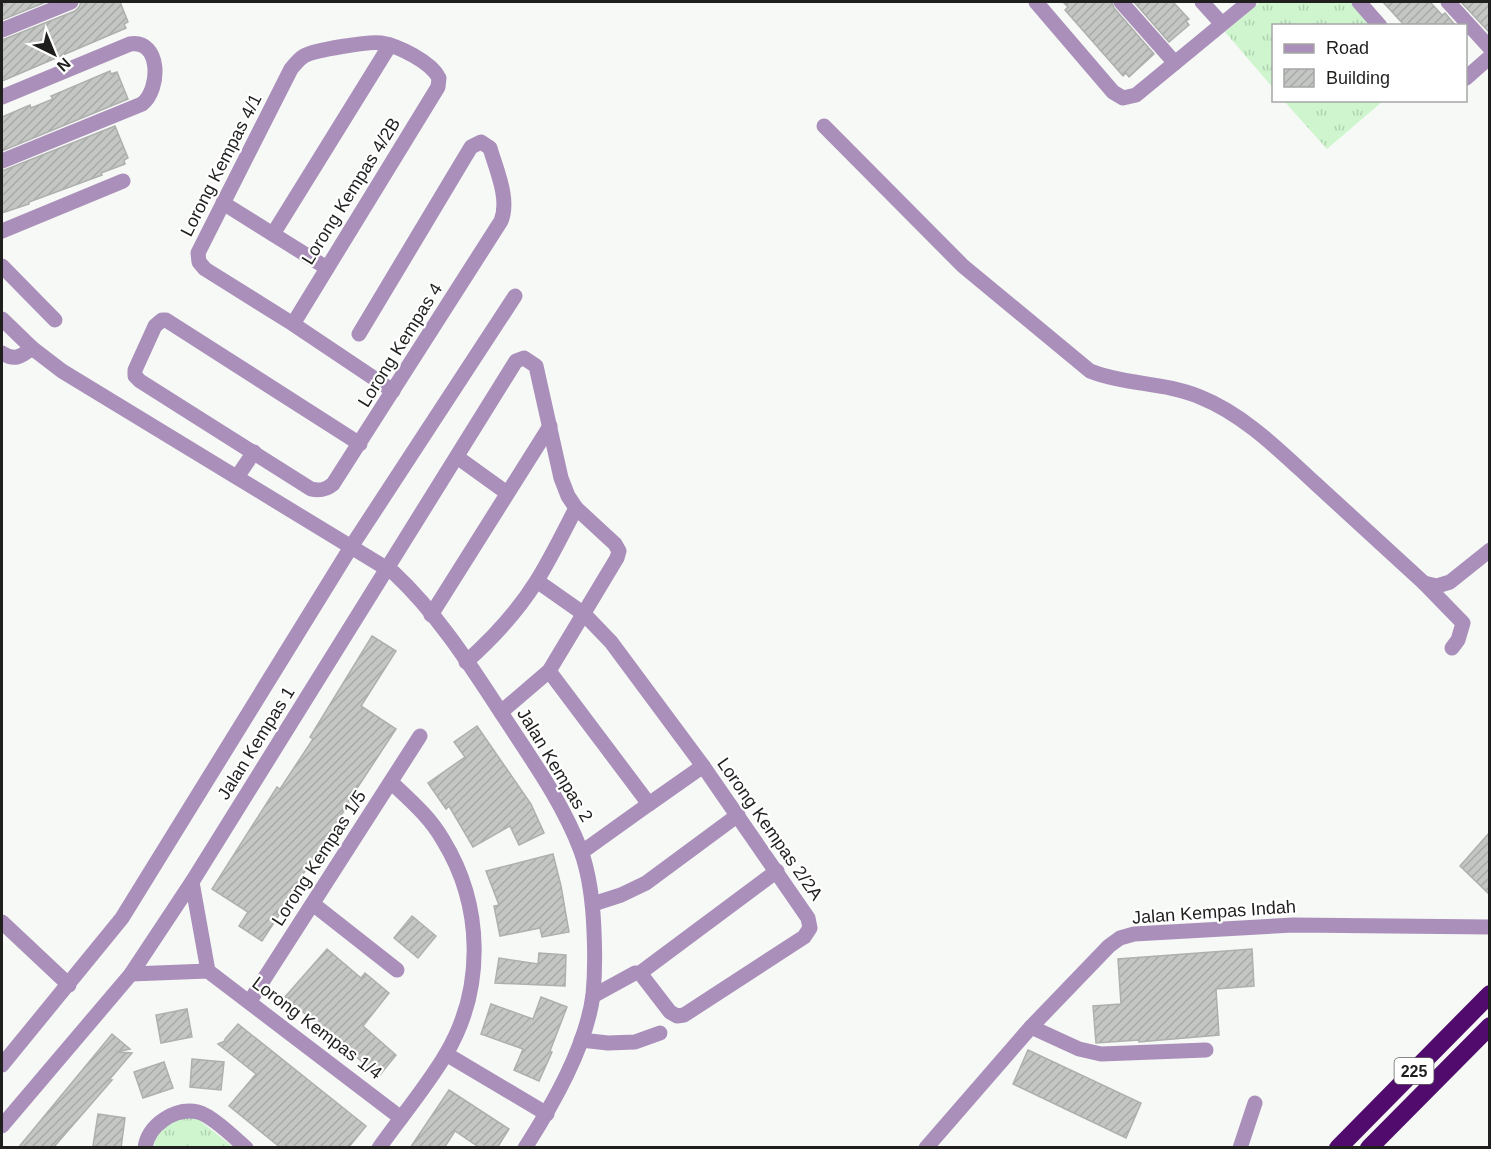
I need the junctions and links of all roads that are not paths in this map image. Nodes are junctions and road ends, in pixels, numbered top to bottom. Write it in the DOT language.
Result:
graph roads {
  1 [pos="71,2"];
  2 [pos="1036,2"];
  3 [pos="1121,2"];
  4 [pos="1202,2"];
  5 [pos="1249,2"];
  6 [pos="1359,2"];
  7 [pos="1448,2"];
  8 [pos="1222,24"];
  9 [pos="1378,24"];
  10 [pos="2,30"];
  11 [pos="390,45"];
  12 [pos="1490,48"];
  13 [pos="1490,57"];
  14 [pos="1175,63"];
  15 [pos="1467,77"];
  16 [pos="2,97"];
  17 [pos="824,126"];
  18 [pos="2,161"];
  19 [pos="123,181"];
  20 [pos="223,203"];
  21 [pos="2,231"];
  22 [pos="273,234"];
  23 [pos="2,266"];
  24 [pos="327,268"];
  25 [pos="515,296"];
  26 [pos="2,319"];
  27 [pos="55,320"];
  28 [pos="293,324"];
  29 [pos="359,334"];
  30 [pos="32,348"];
  31 [pos="2,353"];
  32 [pos="393,391"];
  33 [pos="550,426"];
  34 [pos="360,444"];
  35 [pos="254,452"];
  36 [pos="457,458"];
  37 [pos="237,477"];
  38 [pos="507,493"];
  39 [pos="576,508"];
  40 [pos="351,547"];
  41 [pos="1490,550"];
  42 [pos="388,569"];
  43 [pos="537,581"];
  44 [pos="1424,583"];
  45 [pos="584,614"];
  46 [pos="431,615"];
  47 [pos="1452,648"];
  48 [pos="466,662"];
  49 [pos="549,671"];
  50 [pos="501,712"];
  51 [pos="420,736"];
  52 [pos="702,766"];
  53 [pos="391,782"];
  54 [pos="649,804"];
  55 [pos="738,815"];
  56 [pos="582,852"];
  57 [pos="777,871"];
  58 [pos="192,882"];
  59 [pos="313,904"];
  60 [pos="593,904"];
  61 [pos="2,922"];
  62 [pos="1490,927"];
  63 [pos="397,970"];
  64 [pos="208,971"];
  65 [pos="640,973"];
  66 [pos="131,974"];
  67 [pos="69,985"];
  68 [pos="1490,994"];
  69 [pos="593,996"];
  70 [pos="250,1001"];
  71 [pos="1490,1026"];
  72 [pos="1031,1027"];
  73 [pos="660,1033"];
  74 [pos="581,1040"];
  75 [pos="1206,1050"];
  76 [pos="446,1054"];
  77 [pos="2,1065"];
  78 [pos="1255,1102"];
  79 [pos="547,1114"];
  80 [pos="401,1118"];
  81 [pos="2,1126"];
  82 [pos="145,1148"];
  83 [pos="246,1148"];
  84 [pos="379,1148"];
  85 [pos="525,1148"];
  86 [pos="926,1148"];
  87 [pos="1240,1148"];
  88 [pos="1338,1148"];
  89 [pos="1369,1148"];
  1 -- 10 [label="street"];
  2 -- 14 [label="street"];
  3 -- 14 [label="street"];
  4 -- 8 [label="street"];
  5 -- 8 [label="street"];
  6 -- 9 [label="street"];
  7 -- 12 [label="street"];
  8 -- 14 [label="street"];
  11 -- 20 [label="street, Lorong Kempas 4/1"];
  11 -- 22 [label="street"];
  11 -- 24 [label="street, Lorong Kempas 4/2B"];
  13 -- 15 [label="street"];
  16 -- 18 [label="street"];
  17 -- 44 [label="street"];
  19 -- 21 [label="street"];
  20 -- 22 [label="street"];
  20 -- 28 [label="street, Lorong Kempas 4/1"];
  22 -- 24 [label="street"];
  23 -- 27 [label="street"];
  24 -- 28 [label="street, Lorong Kempas 4/2B"];
  25 -- 40 [label="street"];
  26 -- 30 [label="street, Jalan Kempas 2"];
  28 -- 32 [label="street, Lorong Kempas 4/1"];
  29 -- 32 [label="street, Lorong Kempas 4"];
  30 -- 31 [label="street"];
  30 -- 37 [label="street, Jalan Kempas 2"];
  32 -- 34 [label="street, Lorong Kempas 4"];
  33 -- 36 [label="street, Jalan Kempas 1"];
  33 -- 38 [label="street"];
  33 -- 39 [label="street"];
  34 -- 35 [label="street, Lorong Kempas 4"];
  34 -- 35 [label="street, Lorong Kempas 4"];
  35 -- 37 [label="street"];
  36 -- 38 [label="street"];
  36 -- 42 [label="street, Jalan Kempas 1"];
  37 -- 40 [label="street, Jalan Kempas 2"];
  38 -- 46 [label="street"];
  39 -- 43 [label="street"];
  39 -- 45 [label="street"];
  40 -- 42 [label="street, Jalan Kempas 2"];
  40 -- 67 [label="street"];
  41 -- 44 [label="street"];
  42 -- 46 [label="street, Jalan Kempas 2"];
  42 -- 58 [label="street, Jalan Kempas 1"];
  43 -- 45 [label="street, Lorong Kempas 2/2A"];
  43 -- 48 [label="street"];
  44 -- 47 [label="street"];
  45 -- 49 [label="street"];
  45 -- 52 [label="street, Lorong Kempas 2/2A"];
  46 -- 48 [label="street, Jalan Kempas 2"];
  48 -- 50 [label="street, Jalan Kempas 2"];
  49 -- 50 [label="street"];
  49 -- 54 [label="street"];
  50 -- 56 [label="street, Jalan Kempas 2"];
  51 -- 53 [label="street, Lorong Kempas 1/5"];
  52 -- 54 [label="street"];
  52 -- 55 [label="street, Lorong Kempas 2/2A"];
  53 -- 59 [label="street, Lorong Kempas 1/5"];
  53 -- 76 [label="street"];
  54 -- 56 [label="street"];
  55 -- 57 [label="street, Lorong Kempas 2/2A"];
  55 -- 60 [label="street"];
  56 -- 60 [label="street, Jalan Kempas 2"];
  57 -- 65 [label="street"];
  57 -- 65 [label="street, Lorong Kempas 2/2A"];
  58 -- 64 [label="street"];
  58 -- 66 [label="street, Jalan Kempas 1"];
  59 -- 63 [label="street"];
  59 -- 70 [label="street, Lorong Kempas 1/5"];
  60 -- 69 [label="street, Jalan Kempas 2"];
  61 -- 67 [label="street"];
  62 -- 72 [label="street, Jalan Kempas Indah"];
  64 -- 66 [label="street"];
  64 -- 70 [label="street, Lorong Kempas 1/4"];
  65 -- 69 [label="street"];
  66 -- 81 [label="street, Jalan Kempas 1"];
  67 -- 77 [label="street"];
  68 -- 88 [label="highway, 225"];
  69 -- 74 [label="street, Jalan Kempas 2"];
  70 -- 80 [label="street, Lorong Kempas 1/4"];
  71 -- 89 [label="highway, 225"];
  72 -- 75 [label="street"];
  72 -- 86 [label="street, Jalan Kempas Indah"];
  73 -- 74 [label="street"];
  74 -- 79 [label="street, Jalan Kempas 2"];
  76 -- 79 [label="street"];
  76 -- 80 [label="street"];
  78 -- 87 [label="street"];
  79 -- 85 [label="street, Jalan Kempas 2"];
  80 -- 84 [label="street"];
  82 -- 83 [label="street"];
}
